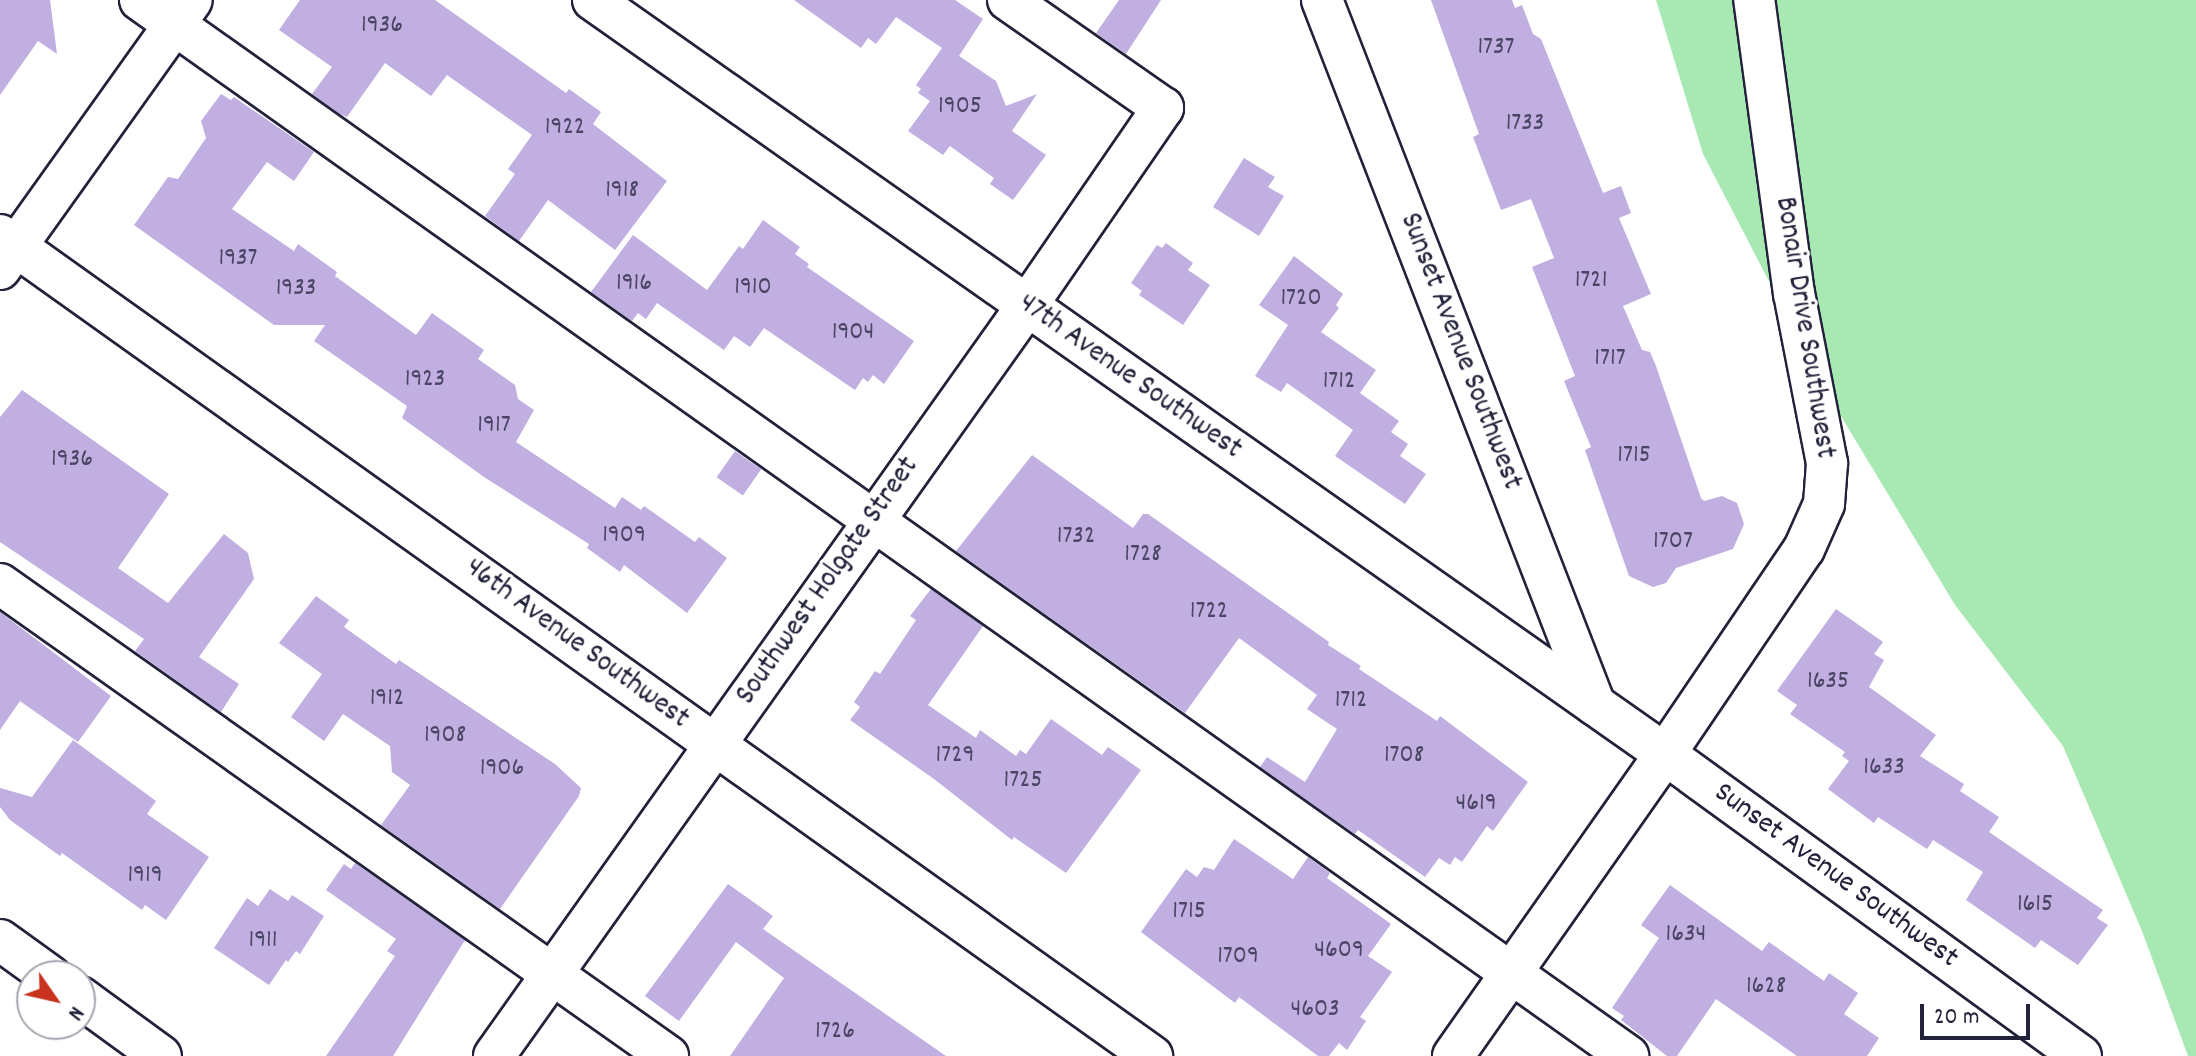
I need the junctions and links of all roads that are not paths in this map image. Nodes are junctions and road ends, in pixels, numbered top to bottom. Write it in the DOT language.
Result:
graph roads {
  1 [pos="140,0"];
  2 [pos="593,0"];
  3 [pos="1008,0"];
  4 [pos="1322,0"];
  5 [pos="1754,0"];
  6 [pos="183,12"];
  7 [pos="6,250"];
  8 [pos="1026,307"];
  9 [pos="873,520"];
  10 [pos="0,584"];
  11 [pos="1595,705"];
  12 [pos="714,744"];
  13 [pos="1665,754"];
  14 [pos="0,940"];
  15 [pos="28,960"];
  16 [pos="552,972"];
  17 [pos="1511,973"];
  18 [pos="96,1009"];
  19 [pos="161,1056"];
  20 [pos="494,1056"];
  21 [pos="668,1056"];
  22 [pos="1152,1056"];
  23 [pos="1453,1056"];
  24 [pos="1628,1056"];
  25 [pos="2081,1056"];
  1 -- 6 [label="street"];
  2 -- 8 [label="street, 47th Avenue Southwest"];
  3 -- 8 [label="street, Southwest Holgate Street"];
  4 -- 11 [label="street, Sunset Avenue Southwest"];
  5 -- 13 [label="street, Bonair Drive Southwest"];
  6 -- 7 [label="street"];
  6 -- 9 [label="street"];
  7 -- 12 [label="street, 46th Avenue Southwest"];
  8 -- 9 [label="street, Southwest Holgate Street"];
  8 -- 11 [label="street, 47th Avenue Southwest"];
  9 -- 12 [label="street, Southwest Holgate Street"];
  9 -- 17 [label="street"];
  10 -- 16 [label="street"];
  11 -- 13 [label="street, 47th Avenue Southwest"];
  12 -- 16 [label="street, Southwest Holgate Street"];
  12 -- 22 [label="street, 46th Avenue Southwest"];
  13 -- 17 [label="street, Bonair Drive Southwest"];
  13 -- 25 [label="street, Sunset Avenue Southwest"];
  14 -- 15 [label="street"];
  16 -- 20 [label="street, Southwest Holgate Street"];
  16 -- 21 [label="street"];
  17 -- 23 [label="street, Bonair Drive Southwest"];
  17 -- 24 [label="street"];
  18 -- 19 [label="street"];
}
